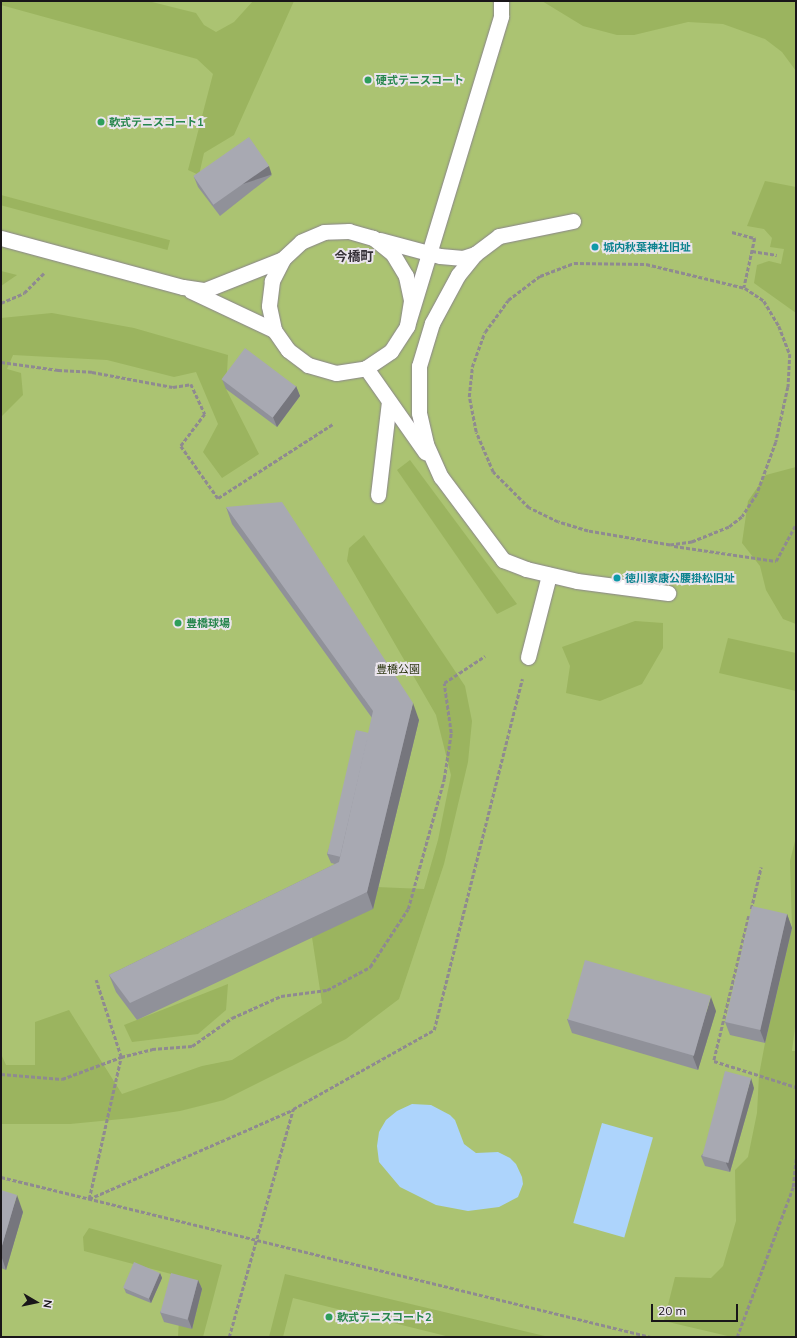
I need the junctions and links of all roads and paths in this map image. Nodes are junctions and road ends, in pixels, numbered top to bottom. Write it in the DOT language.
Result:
graph roads {
  1 [pos="501,1"];
  2 [pos="573,221"];
  3 [pos="732,232"];
  4 [pos="1,238"];
  5 [pos="373,238"];
  6 [pos="752,251"];
  7 [pos="429,253"];
  8 [pos="475,254"];
  9 [pos="777,255"];
  10 [pos="283,259"];
  11 [pos="44,273"];
  12 [pos="183,287"];
  13 [pos="744,288"];
  14 [pos="1,303"];
  15 [pos="406,326"];
  16 [pos="274,330"];
  17 [pos="1,362"];
  18 [pos="366,368"];
  19 [pos="390,402"];
  20 [pos="333,424"];
  21 [pos="442,477"];
  22 [pos="378,495"];
  23 [pos="796,524"];
  24 [pos="670,545"];
  25 [pos="549,575"];
  26 [pos="668,593"];
  27 [pos="485,656"];
  28 [pos="528,657"];
  29 [pos="762,867"];
  30 [pos="96,980"];
  31 [pos="121,1057"];
  32 [pos="1,1074"];
  33 [pos="796,1088"];
  34 [pos="293,1109"];
  35 [pos="796,1158"];
  36 [pos="1,1177"];
  37 [pos="88,1199"];
  38 [pos="255,1240"];
  39 [pos="229,1337"];
  40 [pos="651,1337"];
  41 [pos="737,1337"];
  1 -- 7 [label="lane"];
  2 -- 8 [label="lane"];
  3 -- 6 [label="path"];
  4 -- 12 [label="lane"];
  5 -- 7 [label="lane"];
  5 -- 10 [label="lane"];
  5 -- 15 [label="lane"];
  6 -- 9 [label="path"];
  6 -- 13 [label="path"];
  7 -- 8 [label="lane"];
  7 -- 15 [label="lane"];
  8 -- 21 [label="lane"];
  10 -- 12 [label="lane"];
  10 -- 16 [label="lane"];
  11 -- 14 [label="path"];
  12 -- 16 [label="lane"];
  13 -- 24 [label="path"];
  13 -- 24 [label="path"];
  15 -- 18 [label="lane"];
  16 -- 18 [label="lane"];
  17 -- 20 [label="path"];
  18 -- 19 [label="lane"];
  19 -- 21 [label="lane"];
  19 -- 22 [label="lane"];
  21 -- 25 [label="lane"];
  23 -- 24 [label="path"];
  25 -- 26 [label="lane"];
  25 -- 28 [label="lane"];
  27 -- 31 [label="path"];
  28 -- 34 [label="path"];
  29 -- 33 [label="path"];
  30 -- 31 [label="path"];
  31 -- 32 [label="path"];
  31 -- 37 [label="path"];
  34 -- 37 [label="path"];
  34 -- 38 [label="path"];
  35 -- 41 [label="path"];
  36 -- 37 [label="path"];
  37 -- 38 [label="path"];
  38 -- 39 [label="path"];
  38 -- 40 [label="path"];
}
